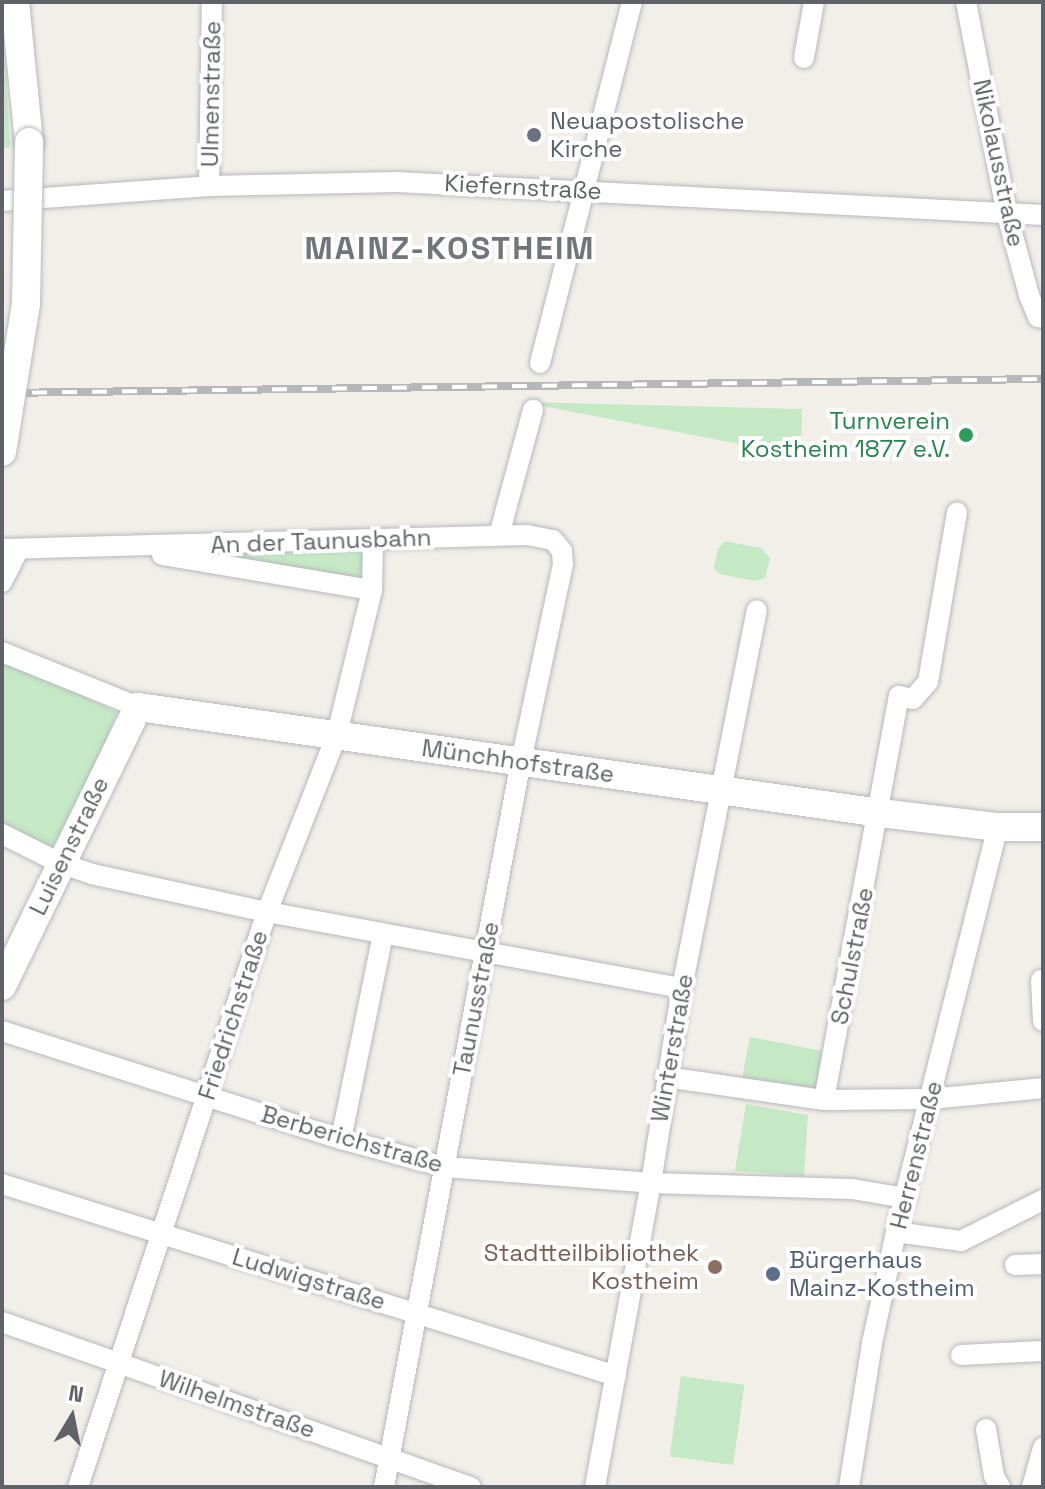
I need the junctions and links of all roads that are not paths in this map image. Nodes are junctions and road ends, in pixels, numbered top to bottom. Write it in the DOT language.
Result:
graph roads {
  1 [pos="15,2"];
  2 [pos="212,2"];
  3 [pos="632,2"];
  4 [pos="814,2"];
  5 [pos="966,2"];
  6 [pos="804,58"];
  7 [pos="209,186"];
  8 [pos="586,190"];
  9 [pos="2,201"];
  10 [pos="1007,214"];
  11 [pos="1043,215"];
  12 [pos="1043,318"];
  13 [pos="540,363"];
  14 [pos="533,410"];
  15 [pos="2,452"];
  16 [pos="957,512"];
  17 [pos="499,535"];
  18 [pos="527,535"];
  19 [pos="373,541"];
  20 [pos="114,547"];
  21 [pos="10,549"];
  22 [pos="2,582"];
  23 [pos="372,590"];
  24 [pos="757,610"];
  25 [pos="2,652"];
  26 [pos="138,707"];
  27 [pos="337,734"];
  28 [pos="521,761"];
  29 [pos="722,790"];
  30 [pos="880,813"];
  31 [pos="998,827"];
  32 [pos="1043,827"];
  33 [pos="2,834"];
  34 [pos="60,863"];
  35 [pos="267,912"];
  36 [pos="383,934"];
  37 [pos="485,951"];
  38 [pos="1041,980"];
  39 [pos="2,986"];
  40 [pos="682,988"];
  41 [pos="1043,1021"];
  42 [pos="2,1031"];
  43 [pos="666,1077"];
  44 [pos="1043,1088"];
  45 [pos="206,1097"];
  46 [pos="931,1099"];
  47 [pos="824,1100"];
  48 [pos="342,1134"];
  49 [pos="445,1167"];
  50 [pos="651,1183"];
  51 [pos="2,1184"];
  52 [pos="906,1198"];
  53 [pos="1043,1200"];
  54 [pos="896,1232"];
  55 [pos="162,1234"];
  56 [pos="1043,1264"];
  57 [pos="1015,1265"];
  58 [pos="418,1313"];
  59 [pos="2,1322"];
  60 [pos="1043,1351"];
  61 [pos="961,1355"];
  62 [pos="119,1363"];
  63 [pos="616,1376"];
  64 [pos="986,1429"];
  65 [pos="1043,1448"];
  66 [pos="389,1458"];
  67 [pos="78,1487"];
  68 [pos="384,1487"];
  69 [pos="471,1487"];
  70 [pos="595,1487"];
  71 [pos="849,1487"];
  72 [pos="1000,1487"];
  73 [pos="1032,1487"];
  1 -- 15 [label="street, bridge"];
  2 -- 7 [label="street, Ulmenstraße"];
  3 -- 8 [label="street"];
  4 -- 6 [label="street"];
  5 -- 10 [label="street, Nikolausstraße"];
  7 -- 8 [label="street, Kiefernstraße"];
  7 -- 9 [label="street, Kiefernstraße"];
  8 -- 10 [label="street, Kiefernstraße"];
  8 -- 13 [label="street"];
  10 -- 11 [label="street, Kiefernstraße"];
  10 -- 12 [label="street, Nikolausstraße"];
  14 -- 17 [label="street"];
  16 -- 30 [label="street, Schulstraße"];
  17 -- 18 [label="street, An der Taunusbahn"];
  17 -- 19 [label="street, An der Taunusbahn"];
  18 -- 28 [label="street, Taunusstraße"];
  19 -- 20 [label="street, An der Taunusbahn"];
  19 -- 23 [label="street, Friedrichstraße"];
  20 -- 21 [label="street, An der Taunusbahn"];
  20 -- 23 [label="street, An der Taunusbahn"];
  21 -- 22 [label="street"];
  23 -- 27 [label="street, Friedrichstraße"];
  24 -- 29 [label="street, Winterstraße"];
  25 -- 26 [label="street, Münchhofstraße"];
  26 -- 27 [label="street, Münchhofstraße"];
  26 -- 34 [label="street, Luisenstraße"];
  27 -- 28 [label="street, Münchhofstraße"];
  27 -- 35 [label="street, Friedrichstraße"];
  28 -- 29 [label="street, Münchhofstraße"];
  28 -- 37 [label="street, Taunusstraße"];
  29 -- 30 [label="street, Münchhofstraße"];
  29 -- 40 [label="street, Winterstraße"];
  30 -- 31 [label="street, Münchhofstraße"];
  30 -- 47 [label="street, Schulstraße"];
  31 -- 32 [label="street, Münchhofstraße"];
  31 -- 46 [label="street, Herrenstraße"];
  33 -- 34 [label="street"];
  34 -- 35 [label="street"];
  34 -- 39 [label="street, Luisenstraße"];
  35 -- 36 [label="street"];
  35 -- 45 [label="street, Friedrichstraße"];
  36 -- 37 [label="street"];
  36 -- 48 [label="street"];
  37 -- 40 [label="street"];
  37 -- 49 [label="street, Taunusstraße"];
  38 -- 41 [label="street"];
  40 -- 43 [label="street, Winterstraße"];
  42 -- 45 [label="street, Berberichstraße"];
  43 -- 47 [label="street"];
  43 -- 50 [label="street, Winterstraße"];
  44 -- 46 [label="street"];
  45 -- 48 [label="street, Berberichstraße"];
  45 -- 55 [label="street, Friedrichstraße"];
  46 -- 47 [label="street"];
  46 -- 52 [label="street, Herrenstraße"];
  48 -- 49 [label="street, Berberichstraße"];
  49 -- 50 [label="street, Berberichstraße"];
  49 -- 58 [label="street, Taunusstraße"];
  50 -- 52 [label="street, Berberichstraße"];
  50 -- 63 [label="street, Winterstraße"];
  51 -- 55 [label="street, Ludwigstraße"];
  52 -- 54 [label="street, Herrenstraße"];
  53 -- 54 [label="street"];
  54 -- 71 [label="street, Herrenstraße"];
  55 -- 58 [label="street, Ludwigstraße"];
  55 -- 62 [label="street, Friedrichstraße"];
  56 -- 57 [label="street"];
  58 -- 63 [label="street, Ludwigstraße"];
  58 -- 66 [label="street, Taunusstraße"];
  59 -- 62 [label="street, Wilhelmstraße"];
  60 -- 61 [label="street"];
  62 -- 66 [label="street, Wilhelmstraße"];
  62 -- 67 [label="street, Friedrichstraße"];
  63 -- 70 [label="street, Winterstraße"];
  64 -- 72 [label="street"];
  65 -- 73 [label="street"];
  66 -- 68 [label="street, Taunusstraße"];
  66 -- 69 [label="street, Wilhelmstraße"];
}
